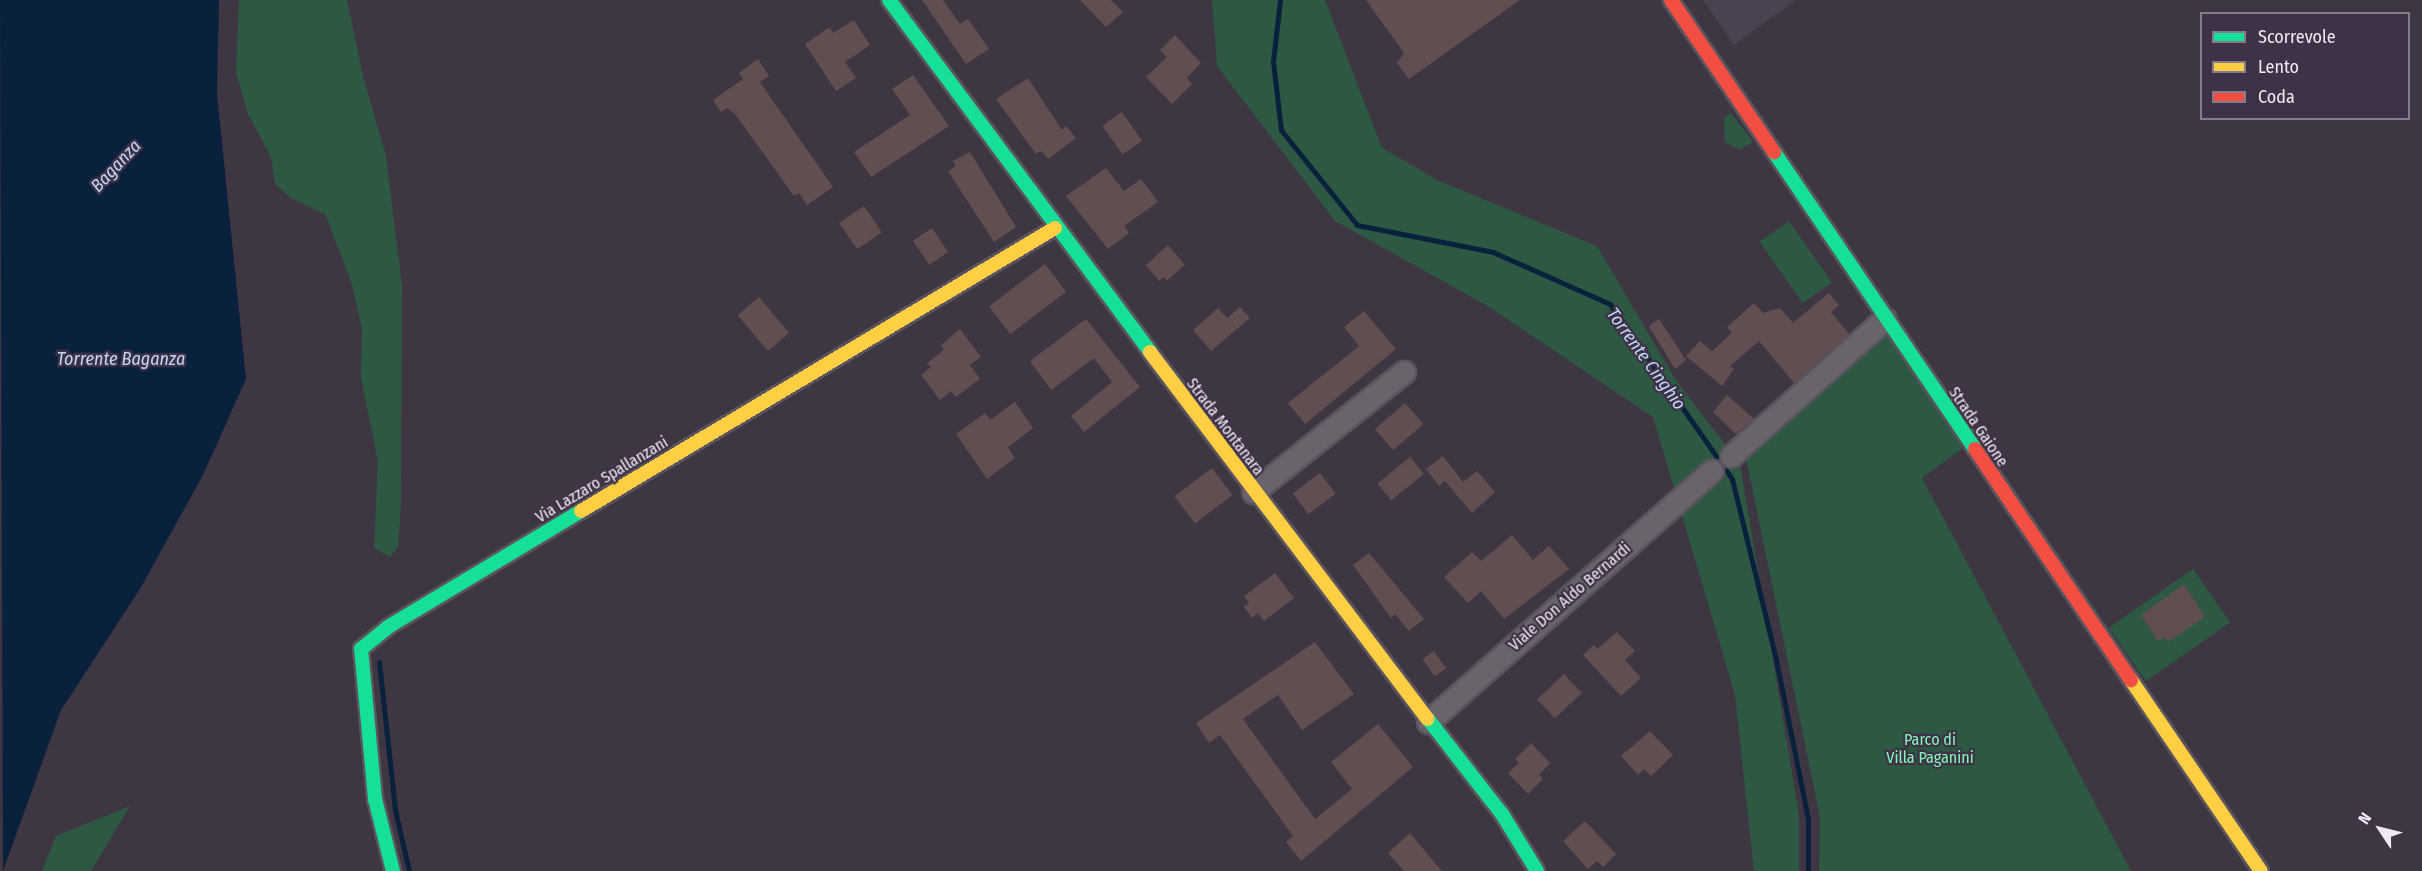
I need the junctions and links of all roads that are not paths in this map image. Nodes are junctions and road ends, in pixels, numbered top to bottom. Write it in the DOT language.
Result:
graph roads {
  1 [pos="889,0"];
  2 [pos="1671,0"];
  3 [pos="1055,228"];
  4 [pos="1885,319"];
  5 [pos="1404,372"];
  6 [pos="1731,456"];
  7 [pos="1712,471"];
  8 [pos="1253,492"];
  9 [pos="1428,722"];
  10 [pos="393,871"];
  11 [pos="1537,871"];
  12 [pos="2261,871"];
  1 -- 3 [label="street, Strada Montanara"];
  2 -- 4 [label="street, Strada Gaione"];
  3 -- 8 [label="street, Strada Montanara"];
  3 -- 10 [label="street, Via Lazzaro Spallanzani"];
  4 -- 6 [label="street"];
  4 -- 12 [label="street, Strada Gaione"];
  5 -- 8 [label="street"];
  7 -- 9 [label="street, Viale Don Aldo Bernardi"];
  8 -- 9 [label="street, Strada Montanara"];
  9 -- 11 [label="street, Strada Montanara"];
}
